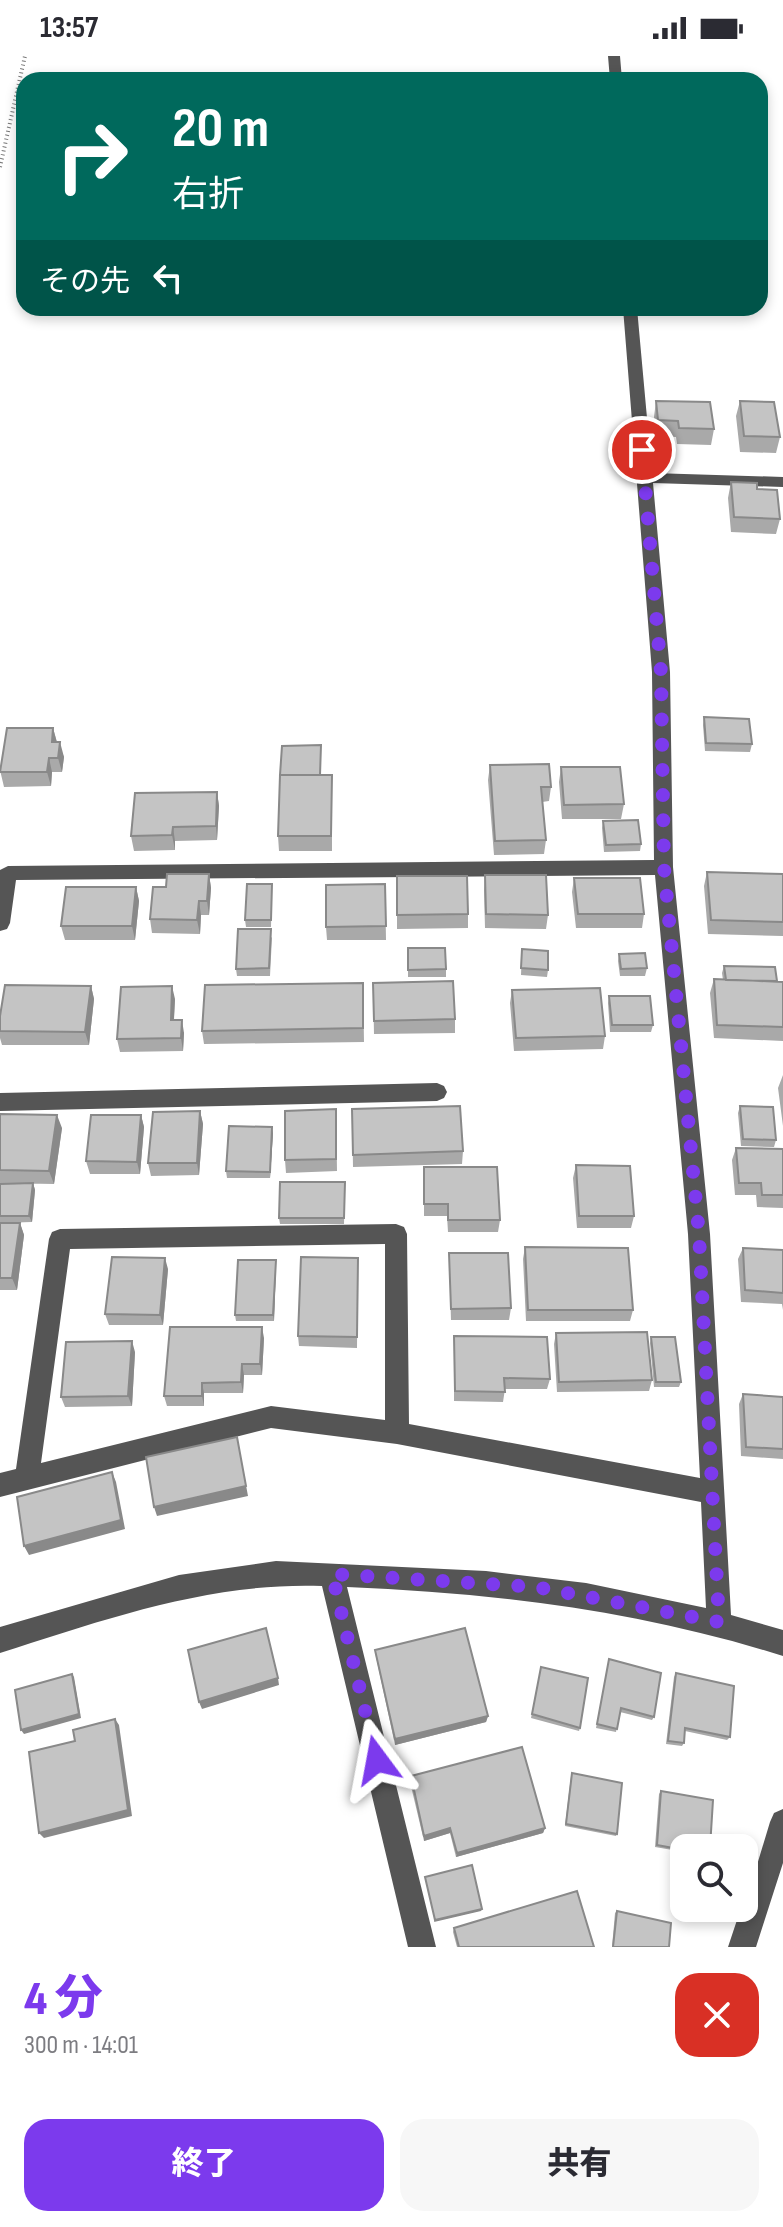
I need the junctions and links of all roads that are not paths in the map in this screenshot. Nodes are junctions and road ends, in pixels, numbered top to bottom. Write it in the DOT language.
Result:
graph roads {
  1 [pos="631,316"];
  2 [pos="645,478"];
  3 [pos="783,482"];
  4 [pos="664,867"];
  5 [pos="0,923"];
  6 [pos="437,1092"];
  7 [pos="0,1102"];
  8 [pos="397,1433"];
  9 [pos="27,1476"];
  10 [pos="0,1485"];
  11 [pos="713,1492"];
  12 [pos="332,1574"];
  13 [pos="719,1622"];
  14 [pos="0,1640"];
  15 [pos="783,1643"];
  16 [pos="783,1822"];
  17 [pos="422,1947"];
  18 [pos="742,1947"];
  1 -- 2 [label="street"];
  2 -- 3 [label="street"];
  2 -- 4 [label="street"];
  4 -- 5 [label="street"];
  4 -- 11 [label="street"];
  6 -- 7 [label="street"];
  8 -- 9 [label="street"];
  8 -- 9 [label="street"];
  8 -- 11 [label="street"];
  9 -- 10 [label="street"];
  11 -- 13 [label="street"];
  12 -- 13 [label="street"];
  12 -- 14 [label="street"];
  12 -- 17 [label="street"];
  13 -- 15 [label="street"];
  16 -- 18 [label="street"];
}
